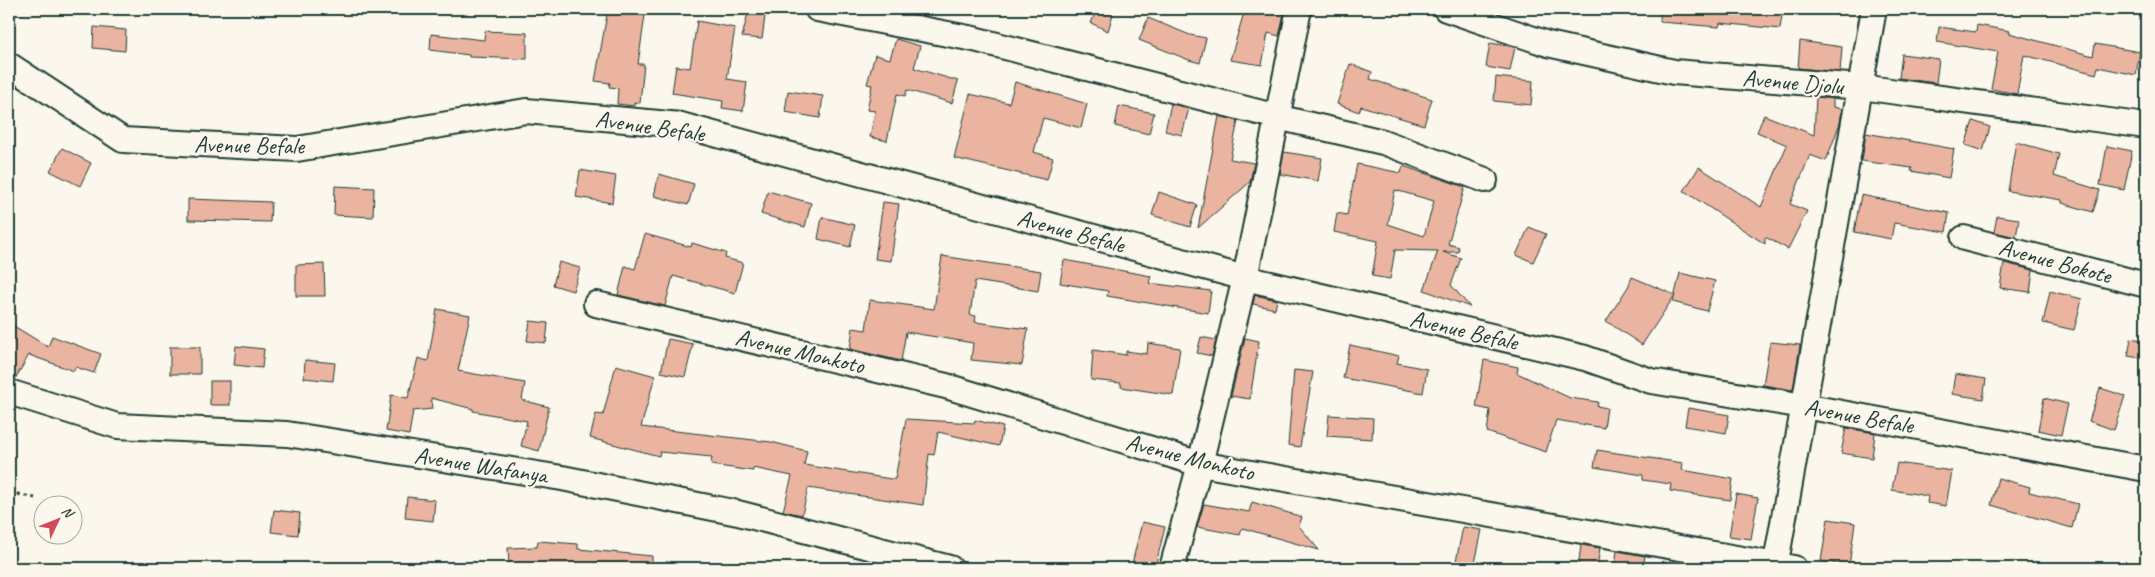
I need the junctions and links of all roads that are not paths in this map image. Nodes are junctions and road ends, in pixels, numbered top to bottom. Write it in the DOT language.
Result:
graph roads {
  1 [pos="817,9"];
  2 [pos="1298,9"];
  3 [pos="1446,9"];
  4 [pos="1874,9"];
  5 [pos="9,65"];
  6 [pos="1861,87"];
  7 [pos="1277,117"];
  8 [pos="2146,126"];
  9 [pos="1485,180"];
  10 [pos="1964,238"];
  11 [pos="1245,278"];
  12 [pos="2146,285"];
  13 [pos="596,304"];
  14 [pos="9,392"];
  15 [pos="1804,406"];
  16 [pos="1200,464"];
  17 [pos="2146,469"];
  18 [pos="1782,567"];
  19 [pos="950,568"];
  20 [pos="1172,568"];
  1 -- 7 [label="street"];
  2 -- 7 [label="street"];
  3 -- 6 [label="street, Avenue Djolu"];
  4 -- 6 [label="street"];
  5 -- 11 [label="street, Avenue Befale"];
  6 -- 8 [label="street, Avenue Djolu"];
  6 -- 15 [label="street"];
  7 -- 9 [label="street"];
  7 -- 11 [label="street"];
  10 -- 12 [label="street, Avenue Bokote"];
  11 -- 15 [label="street, Avenue Befale"];
  11 -- 16 [label="street"];
  13 -- 16 [label="street, Avenue Monkoto"];
  14 -- 19 [label="street, Avenue Wafanya"];
  15 -- 17 [label="street, Avenue Befale"];
  15 -- 18 [label="street"];
  16 -- 18 [label="street, Avenue Monkoto"];
  16 -- 20 [label="street"];
}
